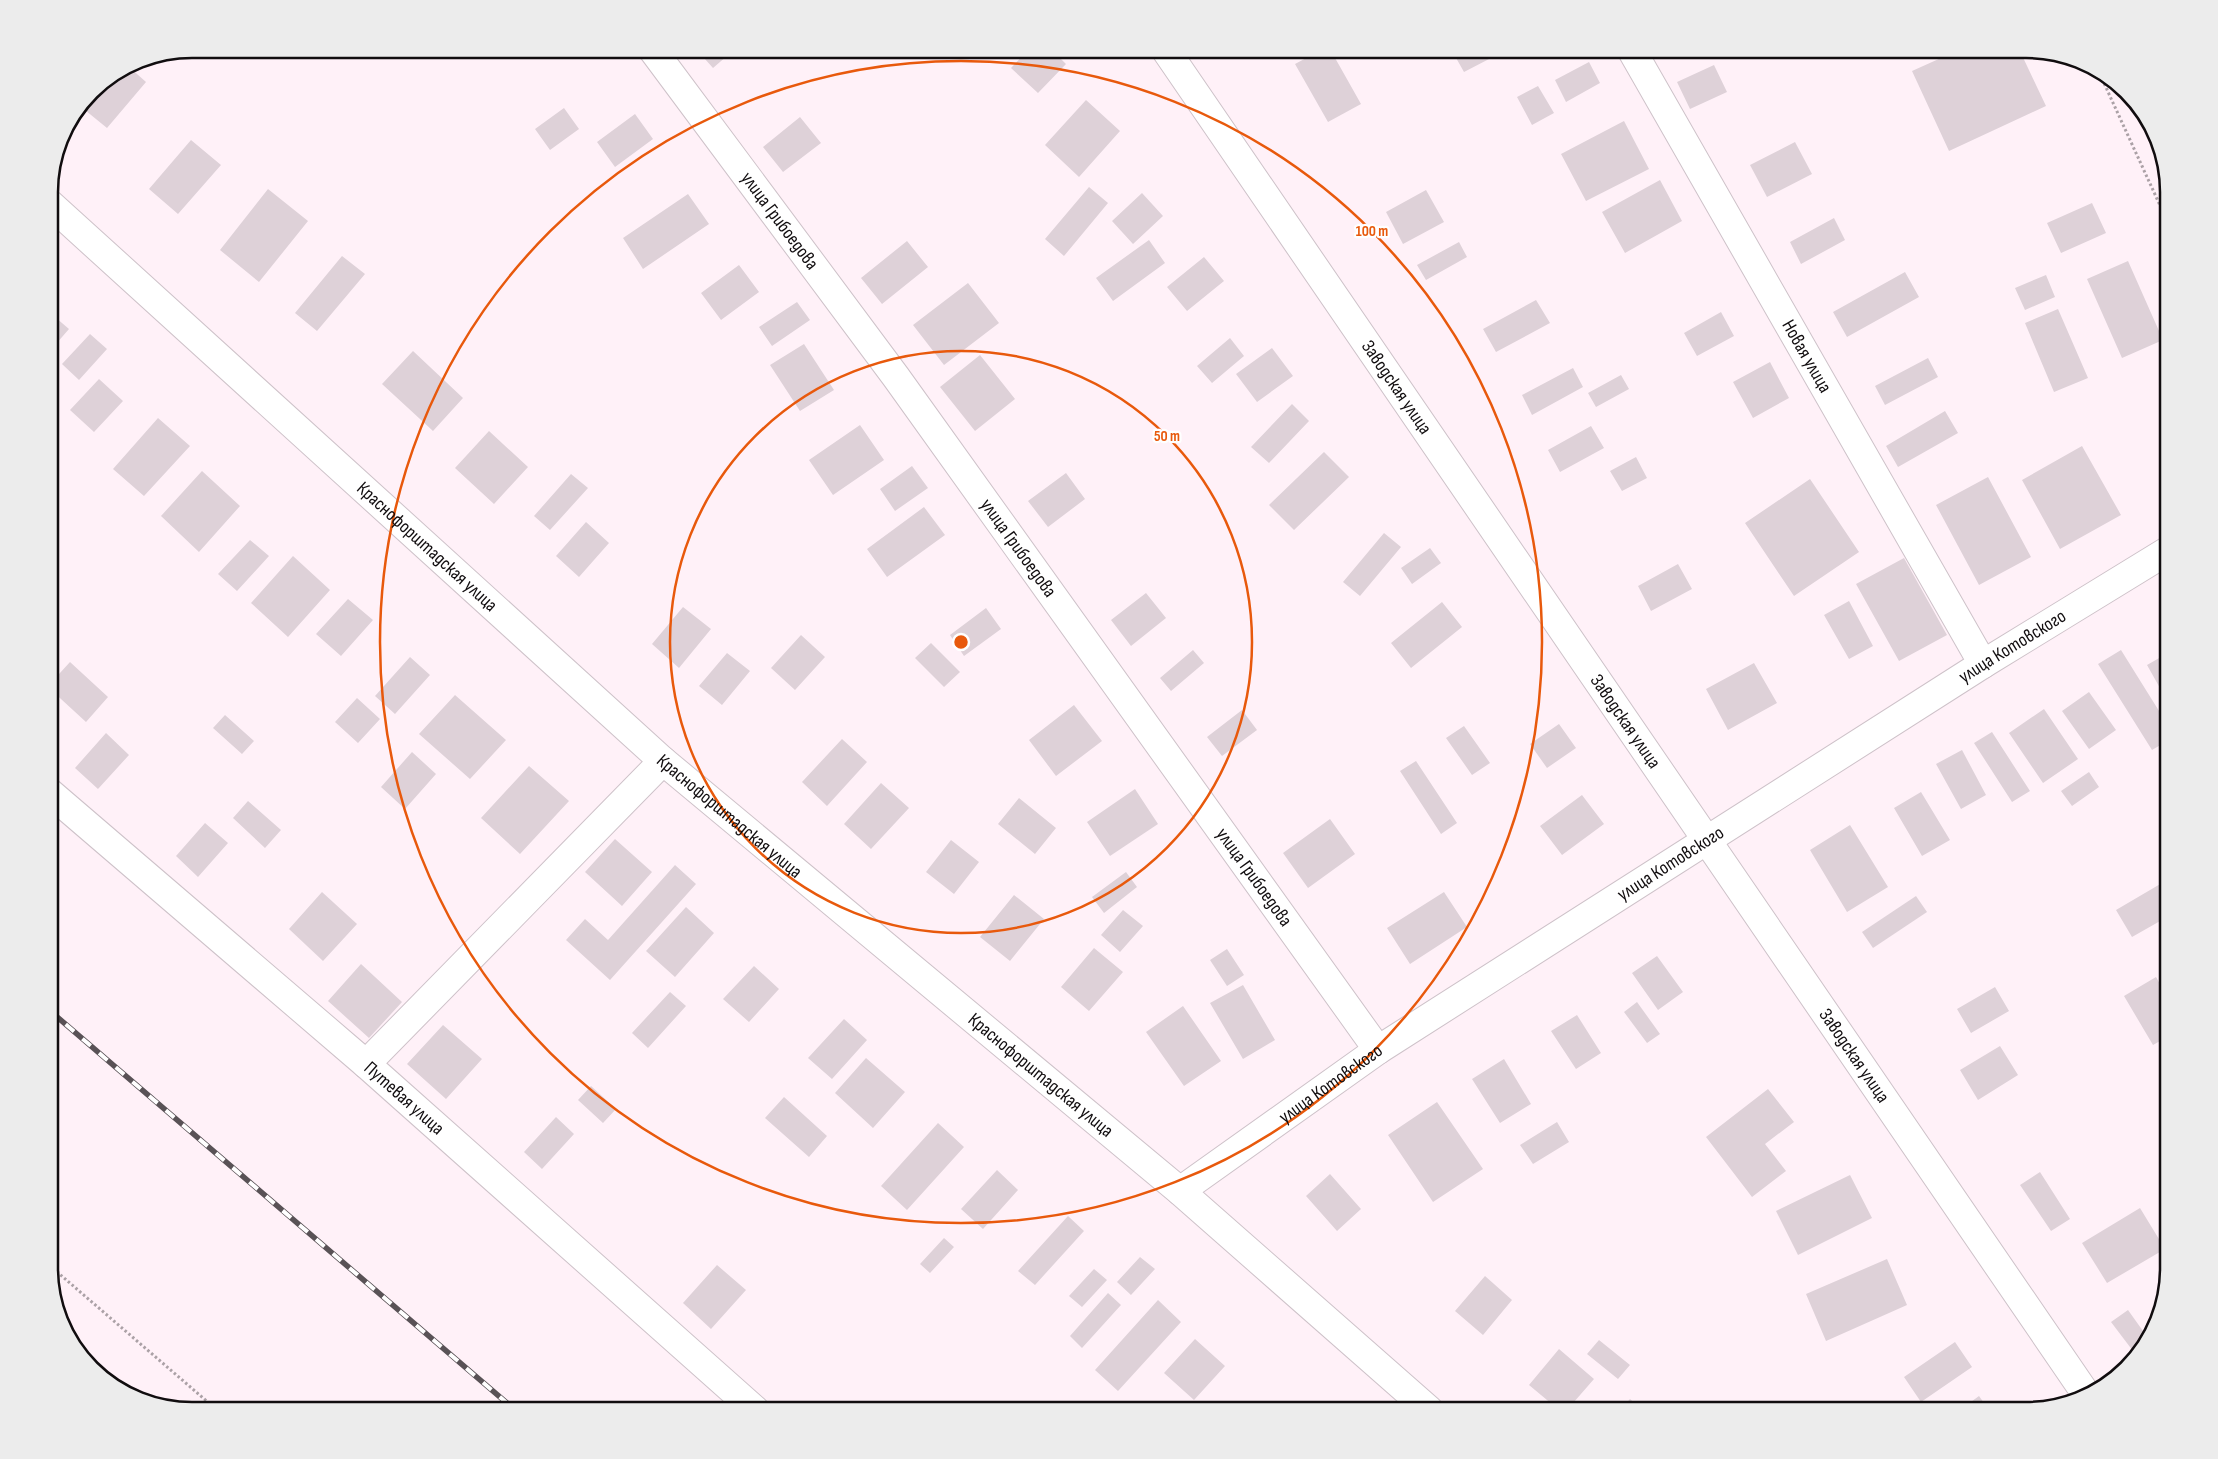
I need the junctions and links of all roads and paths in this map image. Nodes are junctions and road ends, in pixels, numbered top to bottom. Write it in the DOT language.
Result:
graph roads {
  1 [pos="659,58"];
  2 [pos="1171,58"];
  3 [pos="1635,58"];
  4 [pos="2103,82"];
  5 [pos="2160,206"];
  6 [pos="58,211"];
  7 [pos="2160,556"];
  8 [pos="1983,664"];
  9 [pos="663,761"];
  10 [pos="58,800"];
  11 [pos="1706,841"];
  12 [pos="1378,1050"];
  13 [pos="366,1064"];
  14 [pos="1180,1192"];
  15 [pos="58,1273"];
  16 [pos="2083,1389"];
  17 [pos="208,1402"];
  18 [pos="746,1402"];
  19 [pos="1420,1402"];
  1 -- 12 [label="street, улица Грибоедова"];
  2 -- 11 [label="street, Заводская улица"];
  3 -- 8 [label="street, Новая улица"];
  4 -- 5 [label="path"];
  6 -- 9 [label="street, Краснофорштадская улица"];
  7 -- 8 [label="street, улица Котовского"];
  8 -- 11 [label="street, улица Котовского"];
  9 -- 13 [label="street"];
  9 -- 14 [label="street, Краснофорштадская улица"];
  10 -- 13 [label="street, Путевая улица"];
  11 -- 12 [label="street, улица Котовского"];
  11 -- 16 [label="street, Заводская улица"];
  12 -- 14 [label="street, улица Котовского"];
  13 -- 18 [label="street, Путевая улица"];
  14 -- 19 [label="street, Краснофорштадская улица"];
  15 -- 17 [label="path"];
}
